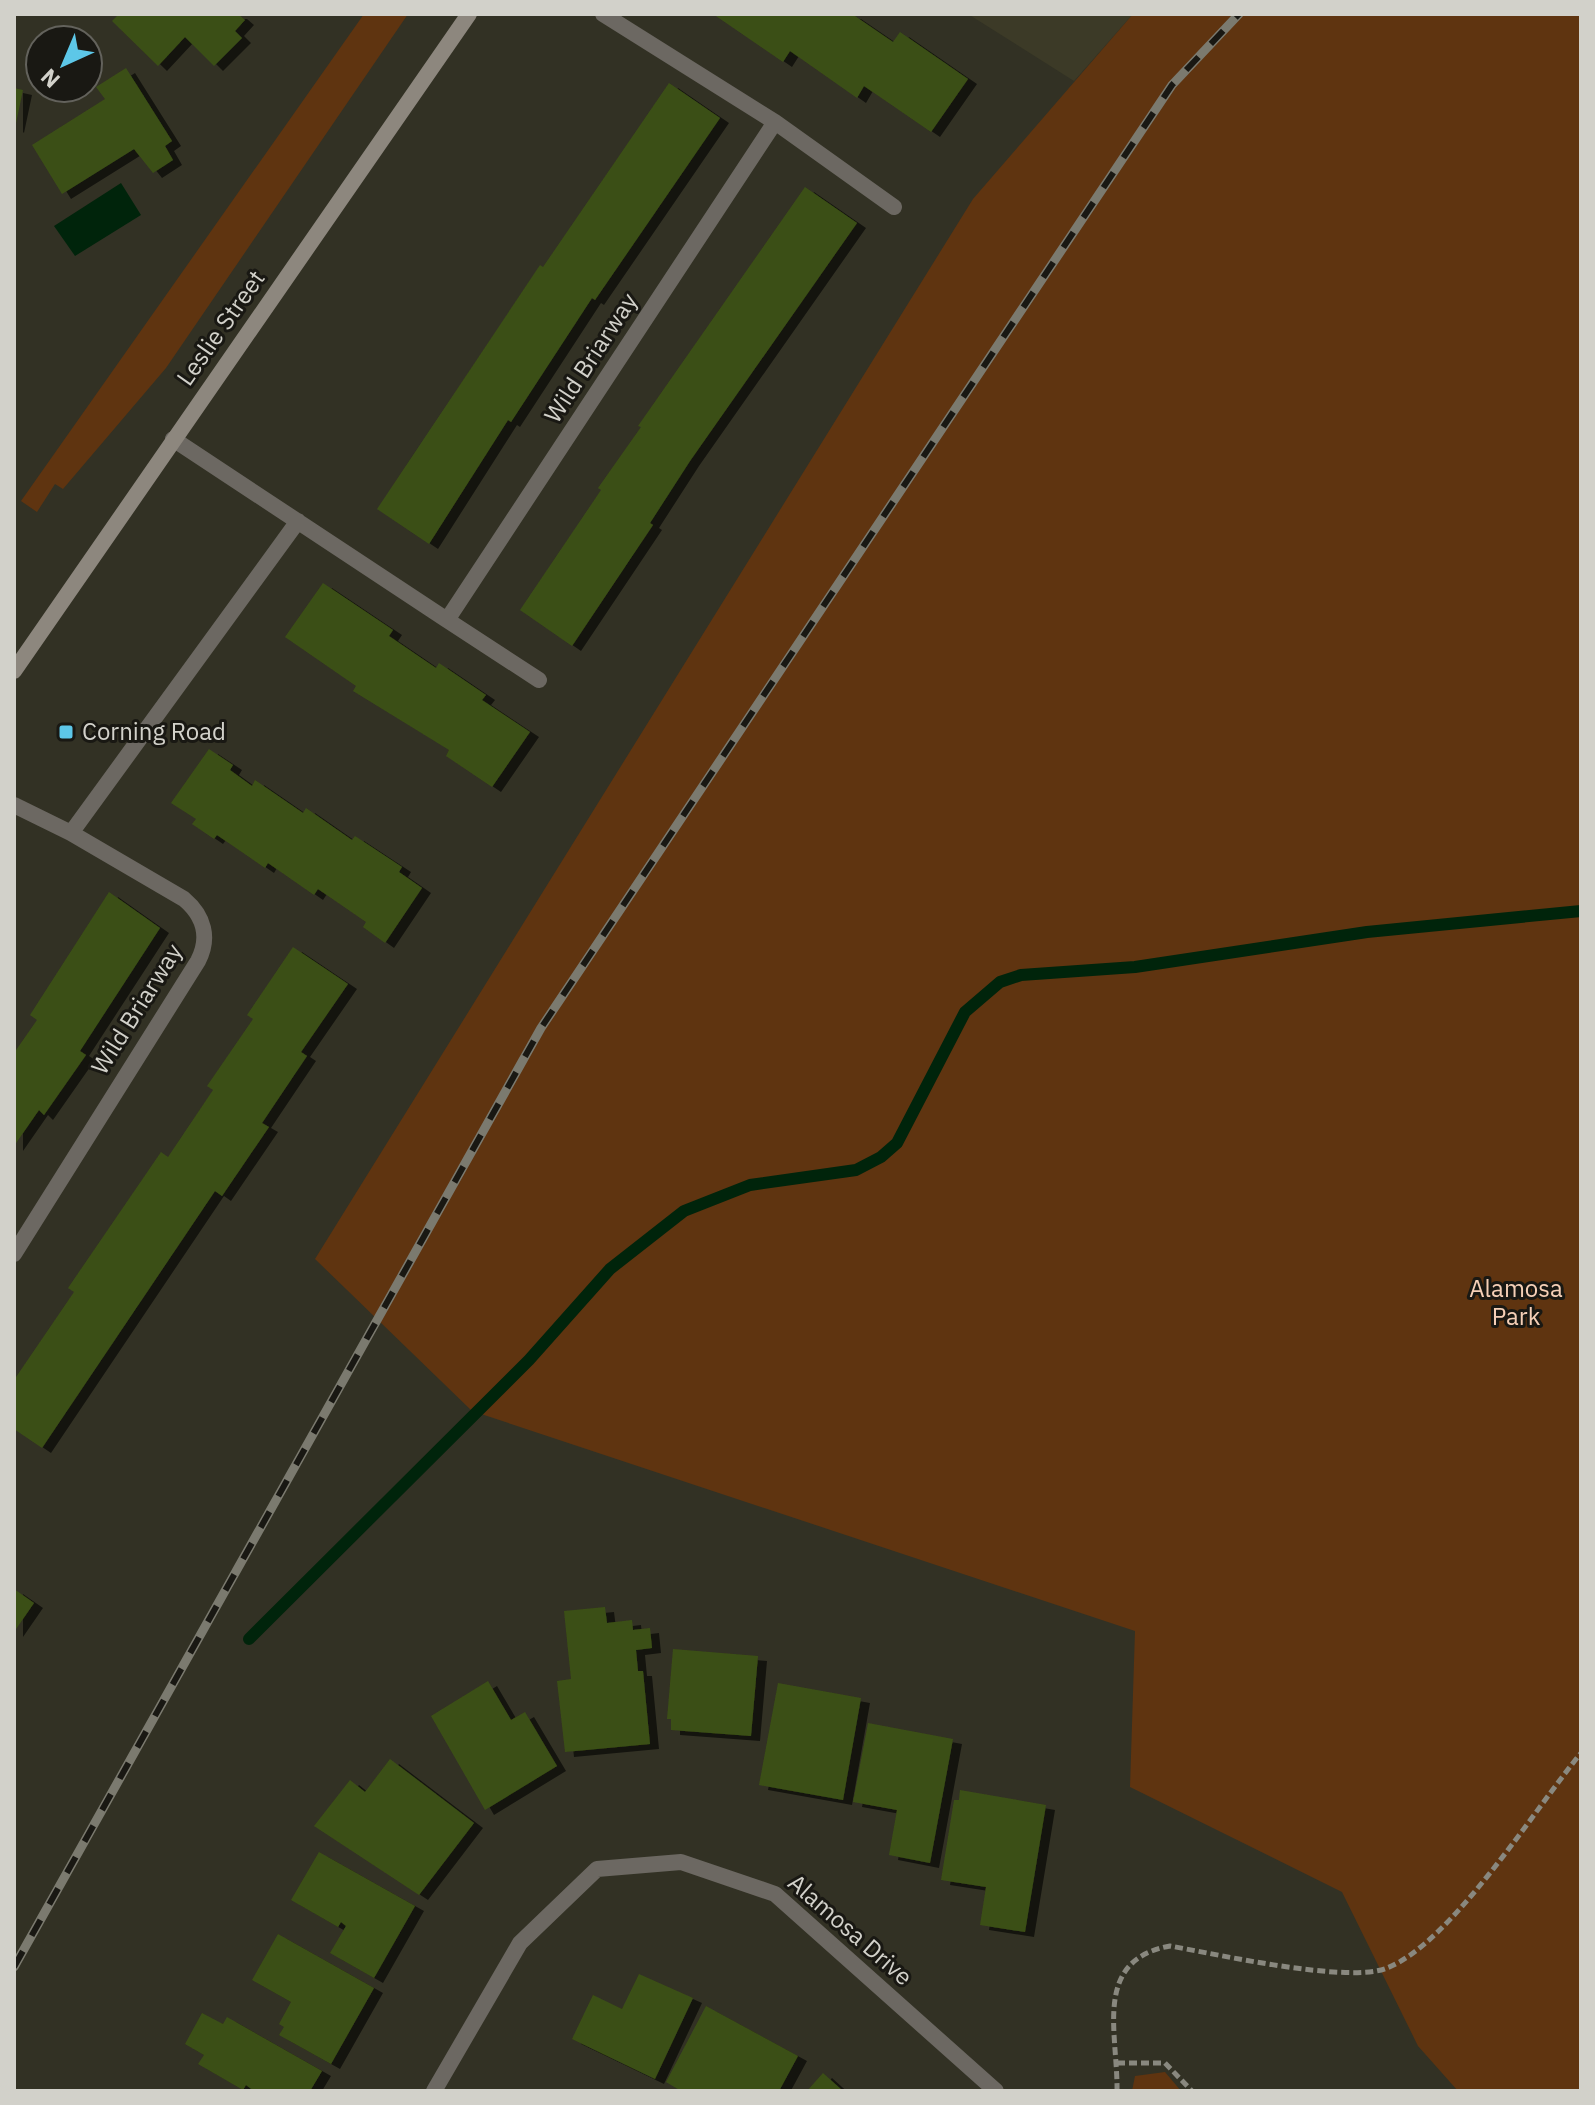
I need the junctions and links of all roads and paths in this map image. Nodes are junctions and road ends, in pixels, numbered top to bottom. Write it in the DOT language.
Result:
graph roads {
  1 [pos="469,14"];
  2 [pos="603,14"];
  3 [pos="775,122"];
  4 [pos="894,207"];
  5 [pos="173,439"];
  6 [pos="298,521"];
  7 [pos="447,620"];
  8 [pos="20,650"];
  9 [pos="14,671"];
  10 [pos="539,680"];
  11 [pos="14,805"];
  12 [pos="71,833"];
  13 [pos="14,1254"];
  14 [pos="1581,1753"];
  15 [pos="1117,2063"];
  16 [pos="434,2091"];
  17 [pos="996,2091"];
  18 [pos="1117,2091"];
  19 [pos="1192,2091"];
  1 -- 5 [label="main road, Leslie Street"];
  2 -- 3 [label="street"];
  3 -- 4 [label="street"];
  3 -- 7 [label="street, Wild Briarway"];
  5 -- 6 [label="street"];
  5 -- 8 [label="main road, Leslie Street"];
  6 -- 7 [label="street"];
  6 -- 12 [label="street"];
  7 -- 10 [label="street"];
  8 -- 9 [label="main road, Leslie Street"];
  11 -- 12 [label="street, Wild Briarway"];
  12 -- 13 [label="street, Wild Briarway"];
  14 -- 15 [label="path"];
  15 -- 18 [label="path"];
  15 -- 19 [label="path"];
  16 -- 17 [label="street, Alamosa Drive"];
}
